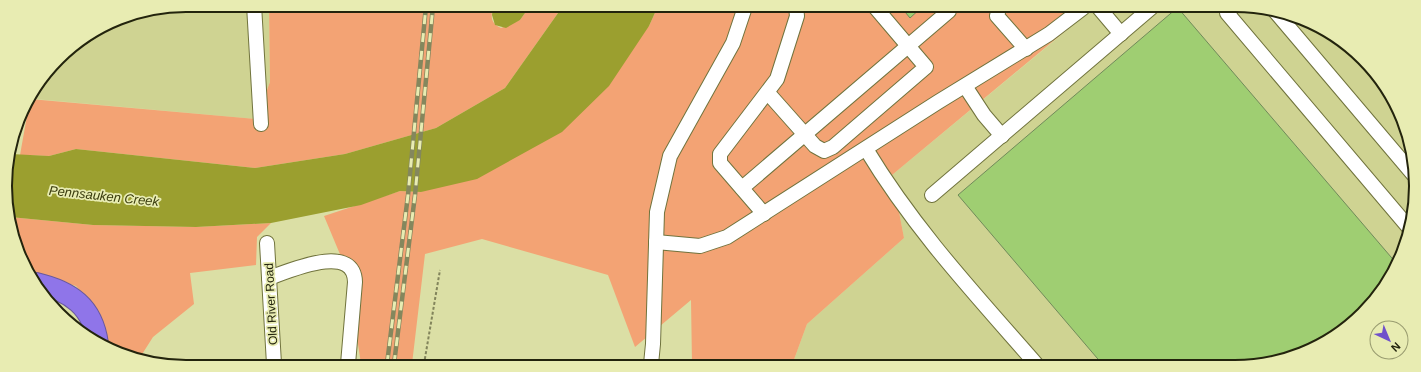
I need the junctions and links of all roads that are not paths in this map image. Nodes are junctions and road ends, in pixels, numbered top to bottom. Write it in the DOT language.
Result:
graph roads {
  1 [pos="254,12"];
  2 [pos="743,12"];
  3 [pos="797,12"];
  4 [pos="879,12"];
  5 [pos="948,12"];
  6 [pos="998,12"];
  7 [pos="1078,12"];
  8 [pos="1102,12"];
  9 [pos="1146,12"];
  10 [pos="1228,12"];
  11 [pos="1281,18"];
  12 [pos="1121,34"];
  13 [pos="908,45"];
  14 [pos="1026,49"];
  15 [pos="965,86"];
  16 [pos="768,93"];
  17 [pos="261,124"];
  18 [pos="804,134"];
  19 [pos="1002,136"];
  20 [pos="866,149"];
  21 [pos="1409,170"];
  22 [pos="742,188"];
  23 [pos="932,196"];
  24 [pos="764,214"];
  25 [pos="1405,223"];
  26 [pos="656,242"];
  27 [pos="267,244"];
  28 [pos="270,278"];
  29 [pos="42,285"];
  30 [pos="57,303"];
  31 [pos="80,324"];
  32 [pos="96,335"];
  33 [pos="274,360"];
  34 [pos="348,360"];
  35 [pos="651,360"];
  36 [pos="1033,360"];
  1 -- 17 [label="street"];
  2 -- 26 [label="street"];
  3 -- 16 [label="street"];
  4 -- 13 [label="street"];
  5 -- 13 [label="street"];
  6 -- 14 [label="street"];
  7 -- 14 [label="street"];
  8 -- 12 [label="street"];
  9 -- 12 [label="street"];
  10 -- 25 [label="street"];
  11 -- 21 [label="street"];
  12 -- 19 [label="street"];
  13 -- 18 [label="street"];
  13 -- 18 [label="street"];
  14 -- 15 [label="street"];
  15 -- 19 [label="street"];
  15 -- 20 [label="street"];
  16 -- 18 [label="street"];
  16 -- 22 [label="street"];
  18 -- 22 [label="street"];
  19 -- 23 [label="street"];
  20 -- 24 [label="street"];
  20 -- 36 [label="street"];
  22 -- 24 [label="street"];
  24 -- 26 [label="street"];
  26 -- 35 [label="street"];
  27 -- 28 [label="street, Old River Road"];
  28 -- 33 [label="street, Old River Road"];
  28 -- 34 [label="street"];
  29 -- 32 [label="highway"];
  30 -- 31 [label="highway"];
}
